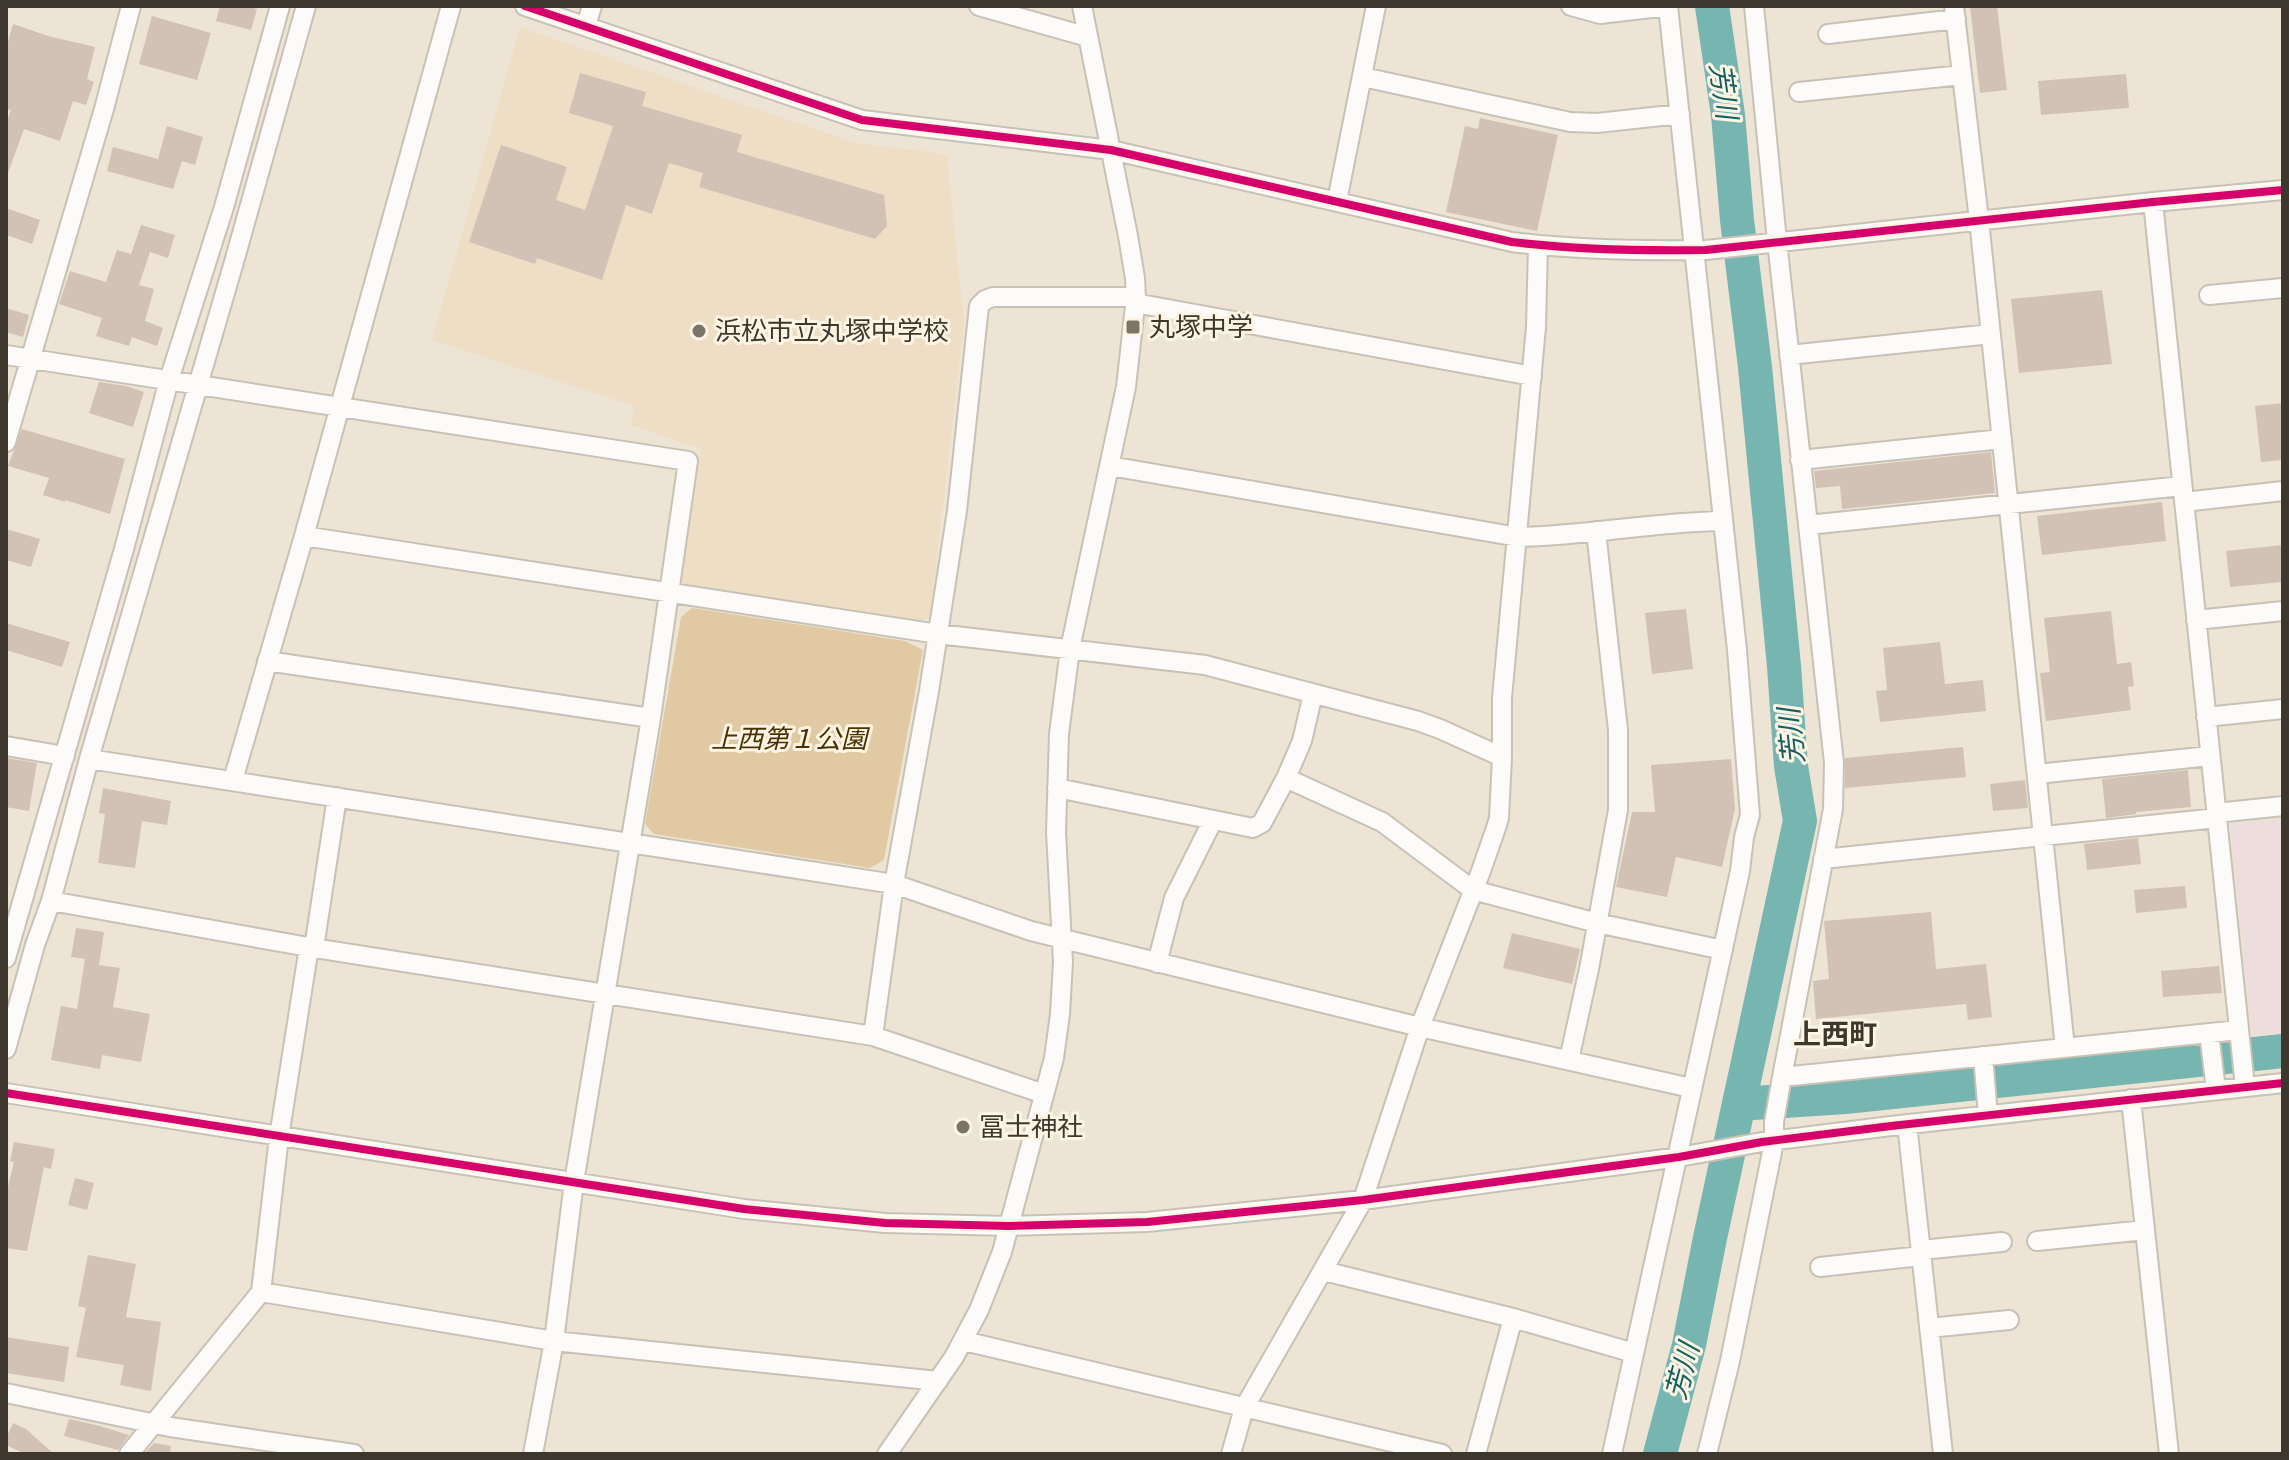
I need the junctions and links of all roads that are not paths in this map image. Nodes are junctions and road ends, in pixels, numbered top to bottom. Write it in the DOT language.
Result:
graph roads {
  1 [pos="131,6"];
  2 [pos="280,6"];
  3 [pos="306,6"];
  4 [pos="451,6"];
  5 [pos="525,6"];
  6 [pos="592,6"];
  7 [pos="979,6"];
  8 [pos="1082,6"];
  9 [pos="1376,6"];
  10 [pos="1571,6"];
  11 [pos="1668,6"];
  12 [pos="1754,6"];
  13 [pos="1955,12"];
  14 [pos="586,26"];
  15 [pos="1828,34"];
  16 [pos="1088,37"];
  17 [pos="1962,75"];
  18 [pos="1363,77"];
  19 [pos="1799,92"];
  20 [pos="1680,114"];
  21 [pos="1111,150"];
  22 [pos="2283,190"];
  23 [pos="1337,201"];
  24 [pos="2153,202"];
  25 [pos="1979,220"];
  26 [pos="1773,242"];
  27 [pos="1538,245"];
  28 [pos="1700,250"];
  29 [pos="2283,288"];
  30 [pos="2209,295"];
  31 [pos="1136,300"];
  32 [pos="1991,334"];
  33 [pos="6,355"];
  34 [pos="1789,355"];
  35 [pos="30,359"];
  36 [pos="1532,376"];
  37 [pos="169,380"];
  38 [pos="198,385"];
  39 [pos="339,405"];
  40 [pos="2002,439"];
  41 [pos="6,442"];
  42 [pos="1800,460"];
  43 [pos="1110,466"];
  44 [pos="2283,491"];
  45 [pos="2183,494"];
  46 [pos="2009,504"];
  47 [pos="1722,521"];
  48 [pos="1808,525"];
  49 [pos="1596,531"];
  50 [pos="304,536"];
  51 [pos="1518,537"];
  52 [pos="670,591"];
  53 [pos="2283,611"];
  54 [pos="2196,620"];
  55 [pos="938,634"];
  56 [pos="1070,649"];
  57 [pos="267,661"];
  58 [pos="1313,694"];
  59 [pos="2283,709"];
  60 [pos="2206,717"];
  61 [pos="651,718"];
  62 [pos="6,746"];
  63 [pos="65,756"];
  64 [pos="2210,756"];
  65 [pos="1502,757"];
  66 [pos="89,759"];
  67 [pos="2037,774"];
  68 [pos="1286,778"];
  69 [pos="233,780"];
  70 [pos="1057,788"];
  71 [pos="337,797"];
  72 [pos="2283,806"];
  73 [pos="2217,816"];
  74 [pos="1213,820"];
  75 [pos="2043,836"];
  76 [pos="629,843"];
  77 [pos="1823,859"];
  78 [pos="894,884"];
  79 [pos="1473,890"];
  80 [pos="15,897"];
  81 [pos="51,901"];
  82 [pos="1597,923"];
  83 [pos="1062,938"];
  84 [pos="312,947"];
  85 [pos="1723,950"];
  86 [pos="6,958"];
  87 [pos="1157,963"];
  88 [pos="605,993"];
  89 [pos="1420,1027"];
  90 [pos="2239,1035"];
  91 [pos="873,1036"];
  92 [pos="2210,1038"];
  93 [pos="2065,1048"];
  94 [pos="6,1049"];
  95 [pos="1569,1060"];
  96 [pos="1983,1060"];
  97 [pos="2244,1079"];
  98 [pos="1781,1083"];
  99 [pos="2283,1083"];
  100 [pos="1691,1088"];
  101 [pos="2216,1090"];
  102 [pos="6,1093"];
  103 [pos="1044,1094"];
  104 [pos="2131,1099"];
  105 [pos="1988,1115"];
  106 [pos="1907,1124"];
  107 [pos="279,1137"];
  108 [pos="1768,1142"];
  109 [pos="1687,1155"];
  110 [pos="574,1182"];
  111 [pos="1363,1200"];
  112 [pos="1009,1226"];
  113 [pos="2145,1230"];
  114 [pos="2037,1241"];
  115 [pos="2002,1242"];
  116 [pos="1921,1253"];
  117 [pos="1820,1267"];
  118 [pos="1324,1271"];
  119 [pos="261,1292"];
  120 [pos="1513,1318"];
  121 [pos="2009,1320"];
  122 [pos="1929,1328"];
  123 [pos="554,1341"];
  124 [pos="964,1341"];
  125 [pos="1634,1353"];
  126 [pos="938,1381"];
  127 [pos="6,1393"];
  128 [pos="1244,1408"];
  129 [pos="156,1422"];
  130 [pos="1713,1432"];
  131 [pos="129,1454"];
  132 [pos="354,1454"];
  133 [pos="533,1454"];
  134 [pos="887,1454"];
  135 [pos="1231,1454"];
  136 [pos="1442,1454"];
  137 [pos="1476,1454"];
  138 [pos="1612,1454"];
  139 [pos="1707,1454"];
  140 [pos="1716,1454"];
  141 [pos="1943,1454"];
  142 [pos="2169,1454"];
  1 -- 35 [label="street"];
  2 -- 37 [label="street"];
  3 -- 38 [label="street"];
  4 -- 39 [label="street"];
  5 -- 14 [label="street"];
  6 -- 14 [label="street"];
  7 -- 16 [label="street"];
  8 -- 16 [label="street"];
  9 -- 18 [label="street"];
  10 -- 11 [label="street"];
  11 -- 20 [label="street"];
  12 -- 26 [label="street"];
  13 -- 15 [label="street"];
  13 -- 17 [label="street"];
  14 -- 21 [label="street"];
  16 -- 21 [label="street"];
  17 -- 19 [label="street"];
  17 -- 25 [label="street"];
  18 -- 20 [label="street"];
  18 -- 23 [label="street"];
  20 -- 28 [label="street"];
  21 -- 23 [label="street"];
  21 -- 31 [label="street"];
  22 -- 24 [label="street"];
  23 -- 27 [label="street"];
  24 -- 25 [label="street"];
  24 -- 45 [label="street"];
  25 -- 26 [label="street"];
  25 -- 32 [label="street"];
  26 -- 28 [label="street"];
  26 -- 34 [label="street"];
  27 -- 28 [label="street"];
  27 -- 36 [label="street"];
  28 -- 47 [label="street"];
  29 -- 30 [label="street"];
  31 -- 36 [label="street"];
  31 -- 43 [label="street"];
  31 -- 55 [label="street"];
  32 -- 34 [label="street"];
  32 -- 40 [label="street"];
  33 -- 35 [label="street"];
  34 -- 42 [label="street"];
  35 -- 37 [label="street"];
  35 -- 41 [label="street"];
  36 -- 51 [label="street"];
  37 -- 38 [label="street"];
  37 -- 63 [label="street"];
  38 -- 39 [label="street"];
  38 -- 66 [label="street"];
  39 -- 50 [label="street"];
  39 -- 52 [label="street"];
  40 -- 42 [label="street"];
  40 -- 46 [label="street"];
  42 -- 48 [label="street"];
  43 -- 51 [label="street"];
  43 -- 56 [label="street"];
  44 -- 45 [label="street"];
  45 -- 46 [label="street"];
  45 -- 54 [label="street"];
  46 -- 48 [label="street"];
  46 -- 67 [label="street"];
  47 -- 49 [label="street"];
  47 -- 85 [label="street"];
  48 -- 77 [label="street"];
  49 -- 51 [label="street"];
  49 -- 82 [label="street"];
  50 -- 52 [label="street"];
  50 -- 57 [label="street"];
  51 -- 65 [label="street"];
  52 -- 55 [label="street"];
  52 -- 61 [label="street"];
  53 -- 54 [label="street"];
  54 -- 60 [label="street"];
  55 -- 56 [label="street"];
  55 -- 78 [label="street"];
  56 -- 58 [label="street"];
  56 -- 70 [label="street"];
  57 -- 61 [label="street"];
  57 -- 69 [label="street"];
  58 -- 65 [label="street"];
  58 -- 68 [label="street"];
  59 -- 60 [label="street"];
  60 -- 64 [label="street"];
  61 -- 76 [label="street"];
  62 -- 63 [label="street"];
  63 -- 80 [label="street"];
  64 -- 67 [label="street"];
  64 -- 73 [label="street"];
  65 -- 79 [label="street"];
  66 -- 69 [label="street"];
  66 -- 81 [label="street"];
  67 -- 75 [label="street"];
  68 -- 74 [label="street"];
  68 -- 79 [label="street"];
  69 -- 71 [label="street"];
  70 -- 74 [label="street"];
  70 -- 83 [label="street"];
  71 -- 76 [label="street"];
  71 -- 84 [label="street"];
  72 -- 73 [label="street"];
  73 -- 75 [label="street"];
  73 -- 90 [label="street"];
  74 -- 87 [label="street"];
  75 -- 77 [label="street"];
  75 -- 93 [label="street"];
  76 -- 78 [label="street"];
  76 -- 88 [label="street"];
  77 -- 98 [label="street"];
  78 -- 83 [label="street"];
  78 -- 91 [label="street"];
  79 -- 82 [label="street"];
  79 -- 89 [label="street"];
  80 -- 86 [label="street"];
  81 -- 84 [label="street"];
  81 -- 94 [label="street"];
  82 -- 85 [label="street"];
  82 -- 95 [label="street"];
  83 -- 87 [label="street"];
  83 -- 103 [label="street"];
  84 -- 88 [label="street"];
  84 -- 107 [label="street"];
  85 -- 100 [label="street"];
  87 -- 89 [label="street"];
  88 -- 91 [label="street"];
  88 -- 110 [label="street"];
  89 -- 95 [label="street"];
  89 -- 111 [label="street"];
  90 -- 92 [label="street"];
  90 -- 97 [label="street"];
  91 -- 103 [label="street"];
  92 -- 93 [label="street"];
  92 -- 101 [label="street"];
  93 -- 96 [label="street"];
  95 -- 100 [label="street"];
  96 -- 98 [label="street"];
  96 -- 105 [label="street"];
  97 -- 99 [label="street"];
  97 -- 101 [label="street"];
  98 -- 108 [label="street"];
  100 -- 109 [label="street"];
  101 -- 104 [label="street"];
  102 -- 107 [label="street"];
  103 -- 112 [label="street"];
  104 -- 105 [label="street"];
  104 -- 113 [label="street"];
  105 -- 106 [label="street"];
  106 -- 108 [label="street"];
  106 -- 116 [label="street"];
  107 -- 110 [label="street"];
  107 -- 119 [label="street"];
  108 -- 109 [label="street"];
  108 -- 130 [label="street"];
  109 -- 111 [label="street"];
  109 -- 125 [label="street"];
  110 -- 112 [label="street"];
  110 -- 123 [label="street"];
  111 -- 112 [label="street"];
  111 -- 118 [label="street"];
  112 -- 124 [label="street"];
  113 -- 114 [label="street"];
  113 -- 142 [label="street"];
  115 -- 116 [label="street"];
  116 -- 117 [label="street"];
  116 -- 122 [label="street"];
  118 -- 120 [label="street"];
  118 -- 128 [label="street"];
  119 -- 123 [label="street"];
  119 -- 129 [label="street"];
  120 -- 125 [label="street"];
  120 -- 137 [label="street"];
  121 -- 122 [label="street"];
  122 -- 141 [label="street"];
  123 -- 126 [label="street"];
  123 -- 133 [label="street"];
  124 -- 126 [label="street"];
  124 -- 128 [label="street"];
  125 -- 138 [label="street"];
  126 -- 134 [label="street"];
  127 -- 129 [label="street"];
  128 -- 135 [label="street"];
  128 -- 136 [label="street"];
  129 -- 131 [label="street"];
  129 -- 132 [label="street"];
  130 -- 139 [label="street"];
  130 -- 140 [label="street"];
}
